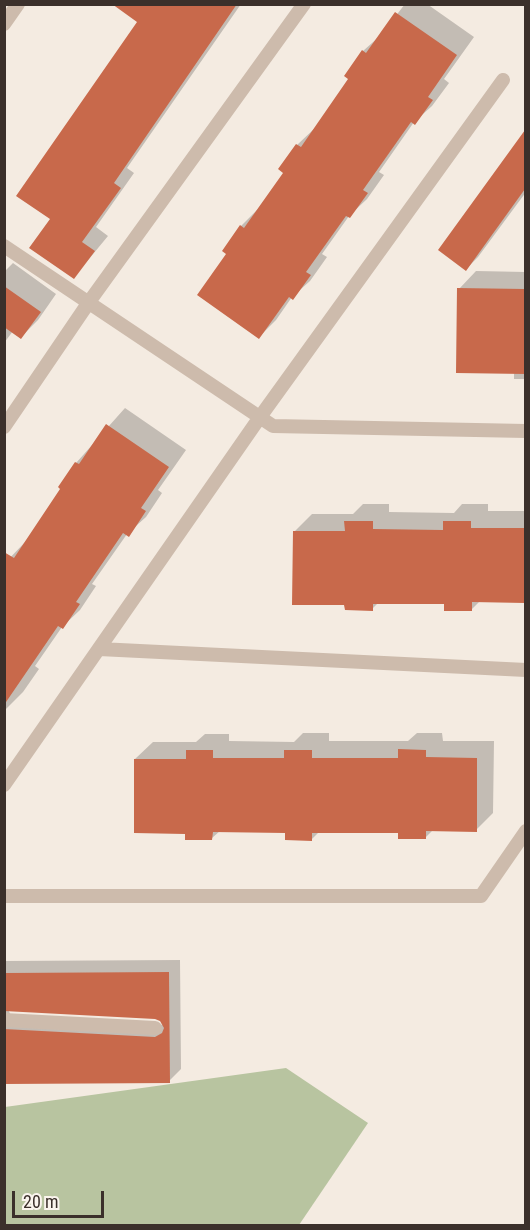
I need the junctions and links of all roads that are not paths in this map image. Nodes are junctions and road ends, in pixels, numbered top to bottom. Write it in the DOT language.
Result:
graph roads {
  1 [pos="18,4"];
  2 [pos="304,4"];
  3 [pos="4,24"];
  4 [pos="503,80"];
  5 [pos="4,246"];
  6 [pos="89,302"];
  7 [pos="260,417"];
  8 [pos="4,427"];
  9 [pos="525,430"];
  10 [pos="99,649"];
  11 [pos="525,670"];
  12 [pos="4,785"];
  13 [pos="525,831"];
  14 [pos="4,896"];
  15 [pos="4,1020"];
  16 [pos="155,1028"];
  1 -- 3 [label="lane"];
  2 -- 6 [label="lane"];
  4 -- 7 [label="lane"];
  5 -- 6 [label="lane"];
  6 -- 7 [label="lane"];
  6 -- 8 [label="lane"];
  7 -- 9 [label="lane"];
  7 -- 10 [label="lane"];
  10 -- 11 [label="lane"];
  10 -- 12 [label="lane"];
  13 -- 14 [label="lane"];
  15 -- 16 [label="lane"];
}
